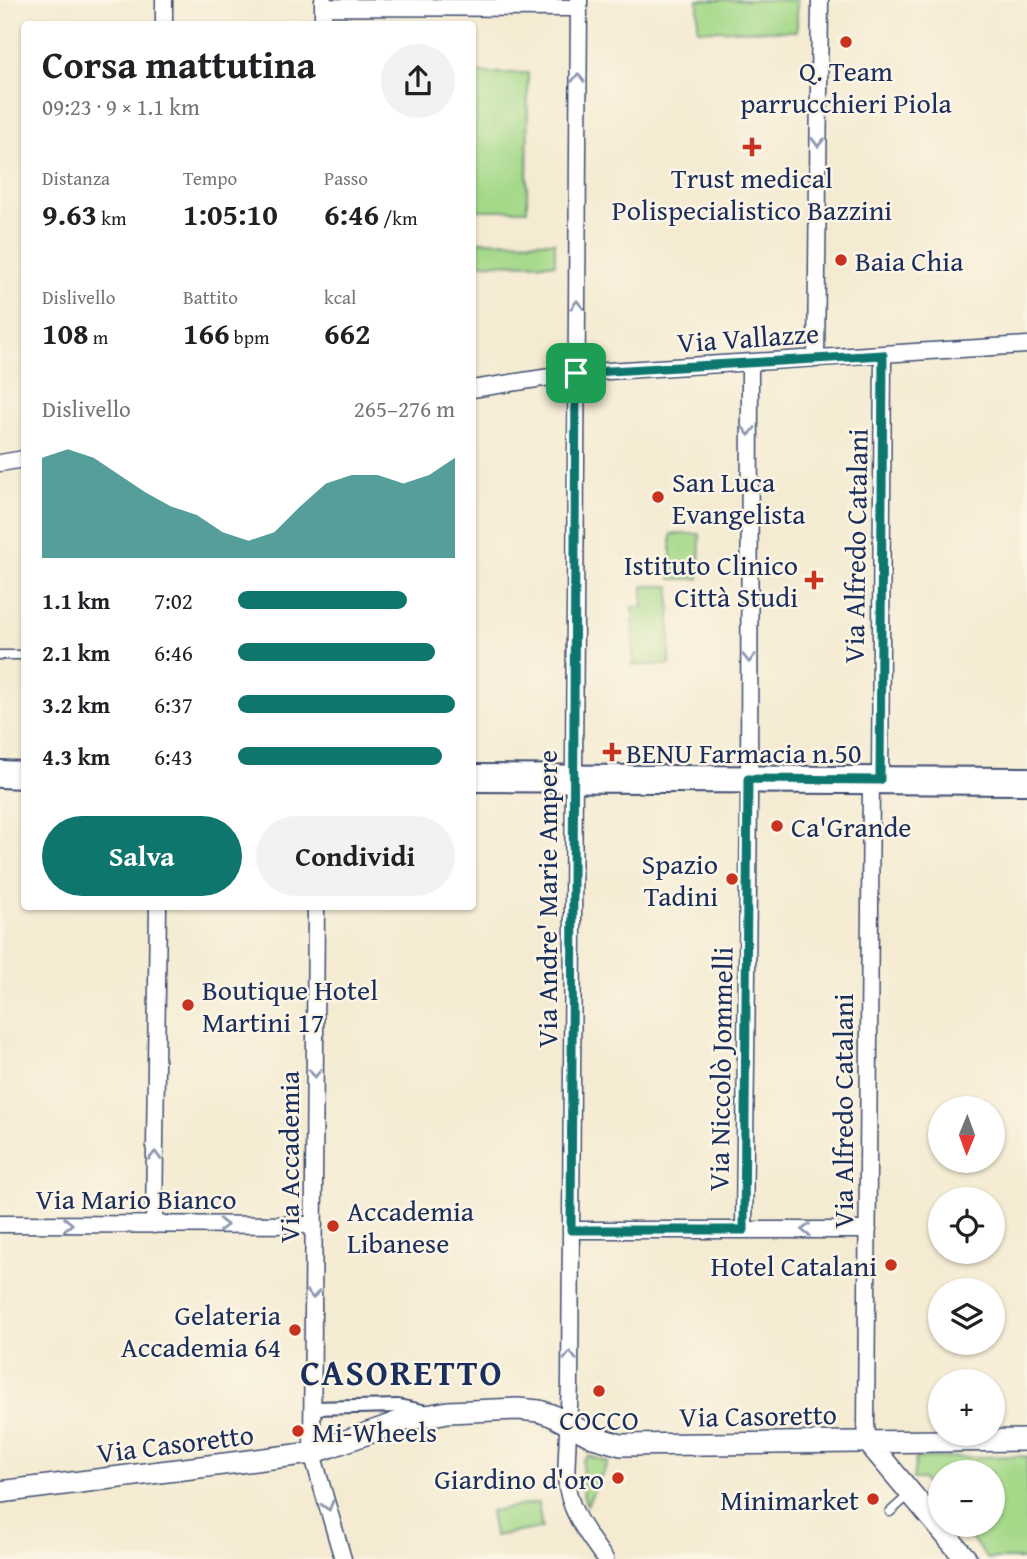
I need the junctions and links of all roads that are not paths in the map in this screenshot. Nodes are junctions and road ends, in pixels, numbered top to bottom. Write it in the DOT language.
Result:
graph roads {
  1 [pos="164,0"];
  2 [pos="820,0"];
  3 [pos="323,3"];
  4 [pos="579,4"];
  5 [pos="164,21"];
  6 [pos="323,21"];
  7 [pos="1027,345"];
  8 [pos="883,355"];
  9 [pos="816,359"];
  10 [pos="750,363"];
  11 [pos="576,373"];
  12 [pos="476,388"];
  13 [pos="21,460"];
  14 [pos="0,463"];
  15 [pos="0,655"];
  16 [pos="21,655"];
  17 [pos="0,774"];
  18 [pos="21,775"];
  19 [pos="476,778"];
  20 [pos="573,778"];
  21 [pos="748,779"];
  22 [pos="875,780"];
  23 [pos="1027,781"];
  24 [pos="158,910"];
  25 [pos="316,910"];
  26 [pos="0,1224"];
  27 [pos="154,1225"];
  28 [pos="314,1225"];
  29 [pos="571,1230"];
  30 [pos="744,1230"];
  31 [pos="868,1230"];
  32 [pos="313,1408"];
  33 [pos="431,1413"];
  34 [pos="569,1424"];
  35 [pos="1027,1440"];
  36 [pos="868,1442"];
  37 [pos="312,1453"];
  38 [pos="0,1492"];
  39 [pos="911,1493"];
  40 [pos="890,1512"];
  41 [pos="343,1559"];
  42 [pos="604,1559"];
  43 [pos="966,1559"];
  1 -- 5 [label="street"];
  2 -- 9 [label="street, one-way"];
  3 -- 4 [label="street"];
  3 -- 6 [label="street"];
  11 -- 4 [label="street, Via Andre' Marie Ampere, one-way"];
  7 -- 8 [label="street, Via Vallazze"];
  8 -- 9 [label="street, Via Vallazze"];
  8 -- 22 [label="street, Via Alfredo Catalani"];
  9 -- 10 [label="street, Via Vallazze"];
  10 -- 11 [label="street, Via Vallazze"];
  10 -- 21 [label="street, Via Niccolò Jommelli, one-way"];
  11 -- 12 [label="street, Via Vallazze"];
  11 -- 20 [label="street, Via Andre' Marie Ampere"];
  13 -- 14 [label="street"];
  15 -- 16 [label="lane"];
  17 -- 18 [label="main road"];
  19 -- 20 [label="main road"];
  20 -- 21 [label="main road"];
  20 -- 29 [label="street, Via Andre' Marie Ampere"];
  21 -- 22 [label="main road"];
  21 -- 30 [label="street, Via Niccolò Jommelli"];
  22 -- 23 [label="main road"];
  22 -- 31 [label="street, Via Alfredo Catalani"];
  27 -- 24 [label="street, one-way"];
  25 -- 28 [label="street, Via Accademia, one-way"];
  26 -- 27 [label="street, Via Mario Bianco, one-way"];
  27 -- 28 [label="street, Via Mario Bianco, one-way"];
  28 -- 32 [label="street, Via Accademia, one-way"];
  29 -- 30 [label="street"];
  34 -- 29 [label="street, Via Andre' Marie Ampere, one-way"];
  31 -- 30 [label="street, one-way"];
  31 -- 36 [label="street, Via Alfredo Catalani"];
  32 -- 33 [label="street"];
  32 -- 37 [label="street"];
  33 -- 34 [label="street, Via Casoretto"];
  33 -- 37 [label="street, Via Casoretto"];
  34 -- 36 [label="street, Via Casoretto"];
  34 -- 42 [label="street, Via Andre' Marie Ampere"];
  35 -- 36 [label="street, Via Casoretto"];
  36 -- 39 [label="street"];
  37 -- 38 [label="street, Via Casoretto"];
  37 -- 41 [label="street, one-way"];
  39 -- 40 [label="lane"];
  39 -- 43 [label="street"];
}
